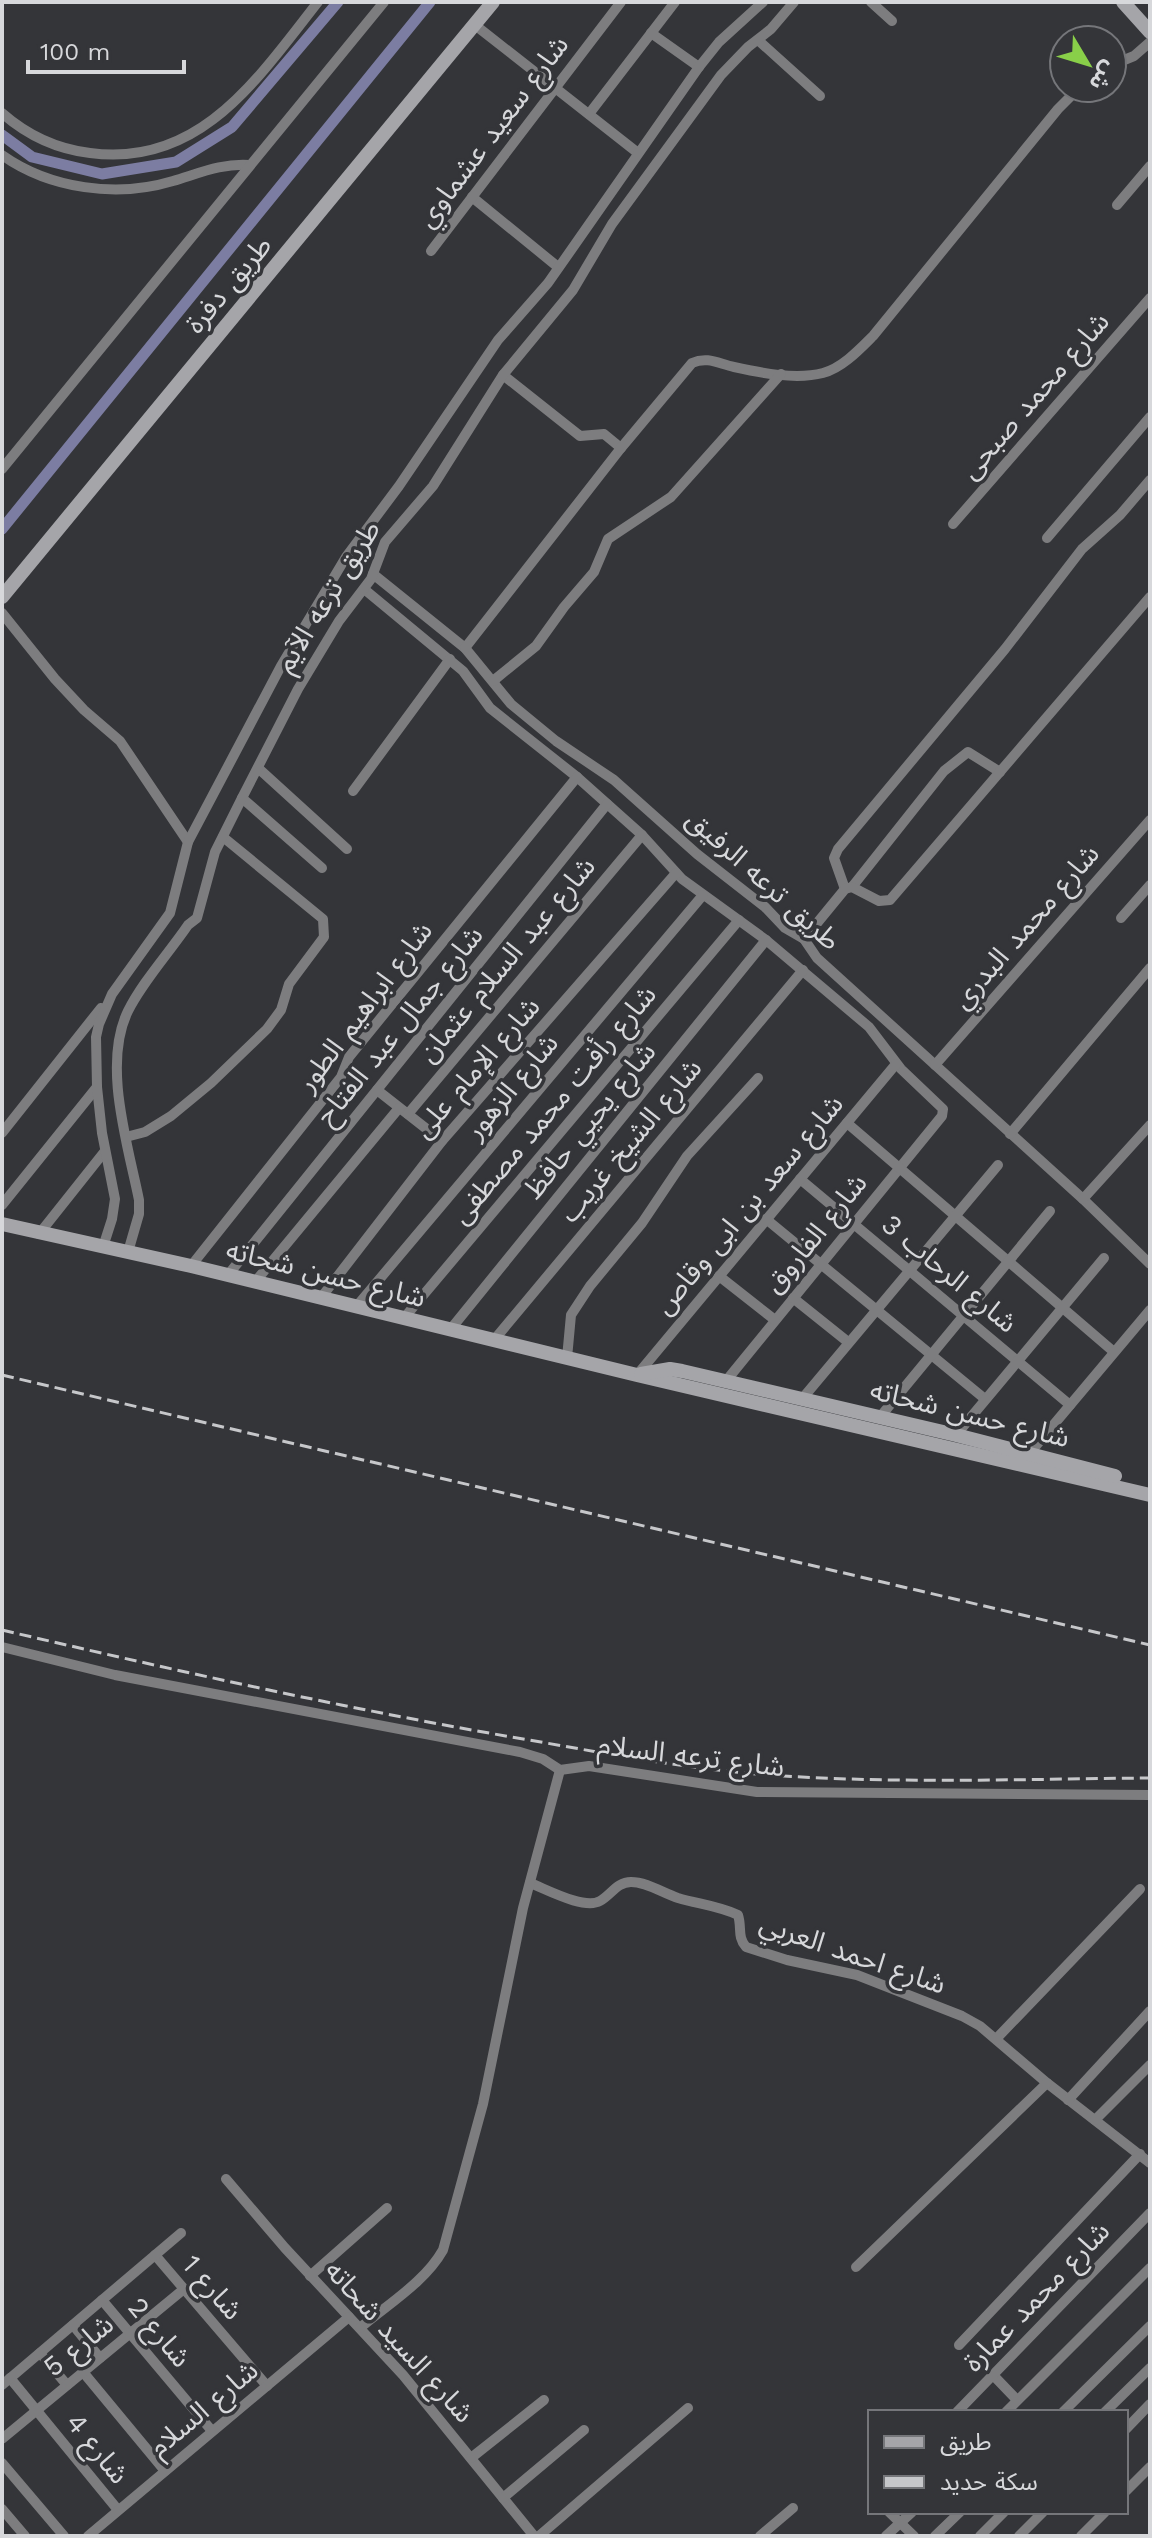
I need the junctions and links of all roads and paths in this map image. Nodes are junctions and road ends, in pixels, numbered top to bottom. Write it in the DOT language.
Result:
graph roads {
  1 [pos="318,2"];
  2 [pos="384,2"];
  3 [pos="493,2"];
  4 [pos="621,2"];
  5 [pos="675,2"];
  6 [pos="763,2"];
  7 [pos="794,2"];
  8 [pos="871,2"];
  9 [pos="1123,2"];
  10 [pos="892,21"];
  11 [pos="475,25"];
  12 [pos="1149,32"];
  13 [pos="651,33"];
  14 [pos="758,40"];
  15 [pos="1128,58"];
  16 [pos="699,67"];
  17 [pos="556,88"];
  18 [pos="820,96"];
  19 [pos="1063,104"];
  20 [pos="2,113"];
  21 [pos="589,114"];
  22 [pos="638,153"];
  23 [pos="2,155"];
  24 [pos="250,165"];
  25 [pos="1150,166"];
  26 [pos="472,197"];
  27 [pos="1117,205"];
  28 [pos="431,251"];
  29 [pos="558,267"];
  30 [pos="1150,298"];
  31 [pos="781,374"];
  32 [pos="503,375"];
  33 [pos="1150,417"];
  34 [pos="621,448"];
  35 [pos="2,469"];
  36 [pos="1150,480"];
  37 [pos="953,524"];
  38 [pos="1047,538"];
  39 [pos="373,574"];
  40 [pos="364,589"];
  41 [pos="2,597"];
  42 [pos="1150,597"];
  43 [pos="2,613"];
  44 [pos="465,648"];
  45 [pos="450,659"];
  46 [pos="493,681"];
  47 [pos="258,768"];
  48 [pos="1000,772"];
  49 [pos="577,777"];
  50 [pos="353,791"];
  51 [pos="242,798"];
  52 [pos="607,804"];
  53 [pos="1150,820"];
  54 [pos="642,835"];
  55 [pos="223,837"];
  56 [pos="188,842"];
  57 [pos="347,849"];
  58 [pos="322,868"];
  59 [pos="676,873"];
  60 [pos="1150,885"];
  61 [pos="848,888"];
  62 [pos="703,895"];
  63 [pos="1121,918"];
  64 [pos="739,920"];
  65 [pos="804,939"];
  66 [pos="766,940"];
  67 [pos="1150,968"];
  68 [pos="803,970"];
  69 [pos="112,994"];
  70 [pos="896,1064"];
  71 [pos="935,1065"];
  72 [pos="758,1078"];
  73 [pos="97,1087"];
  74 [pos="377,1090"];
  75 [pos="403,1111"];
  76 [pos="942,1116"];
  77 [pos="847,1123"];
  78 [pos="1150,1125"];
  79 [pos="2,1133"];
  80 [pos="1010,1134"];
  81 [pos="126,1137"];
  82 [pos="442,1141"];
  83 [pos="105,1151"];
  84 [pos="998,1165"];
  85 [pos="900,1168"];
  86 [pos="800,1179"];
  87 [pos="1083,1199"];
  88 [pos="2,1205"];
  89 [pos="1050,1211"];
  90 [pos="956,1215"];
  91 [pos="766,1219"];
  92 [pos="2,1224"];
  93 [pos="854,1224"];
  94 [pos="39,1234"];
  95 [pos="103,1247"];
  96 [pos="128,1252"];
  97 [pos="1104,1258"];
  98 [pos="1009,1261"];
  99 [pos="821,1264"];
  100 [pos="1150,1264"];
  101 [pos="191,1266"];
  102 [pos="909,1270"];
  103 [pos="228,1275"];
  104 [pos="719,1276"];
  105 [pos="255,1282"];
  106 [pos="793,1298"];
  107 [pos="320,1299"];
  108 [pos="356,1307"];
  109 [pos="1062,1307"];
  110 [pos="876,1310"];
  111 [pos="1150,1310"];
  112 [pos="964,1316"];
  113 [pos="404,1318"];
  114 [pos="775,1320"];
  115 [pos="450,1330"];
  116 [pos="494,1340"];
  117 [pos="848,1342"];
  118 [pos="1114,1352"];
  119 [pos="931,1355"];
  120 [pos="567,1358"];
  121 [pos="1017,1361"];
  122 [pos="637,1375"];
  123 [pos="726,1381"];
  124 [pos="802,1399"];
  125 [pos="985,1399"];
  126 [pos="1070,1405"];
  127 [pos="880,1417"];
  128 [pos="956,1435"];
  129 [pos="1029,1454"];
  130 [pos="1150,1485"];
  131 [pos="1150,1495"];
  132 [pos="2,1647"];
  133 [pos="560,1770"];
  134 [pos="1150,1795"];
  135 [pos="530,1883"];
  136 [pos="1140,1889"];
  137 [pos="1150,2011"];
  138 [pos="996,2039"];
  139 [pos="1150,2065"];
  140 [pos="1047,2083"];
  141 [pos="1068,2100"];
  142 [pos="1095,2120"];
  143 [pos="1140,2154"];
  144 [pos="1150,2163"];
  145 [pos="226,2179"];
  146 [pos="387,2208"];
  147 [pos="1150,2213"];
  148 [pos="181,2233"];
  149 [pos="155,2255"];
  150 [pos="856,2267"];
  151 [pos="1150,2268"];
  152 [pos="310,2276"];
  153 [pos="184,2289"];
  154 [pos="102,2300"];
  155 [pos="349,2317"];
  156 [pos="73,2325"];
  157 [pos="1150,2326"];
  158 [pos="360,2328"];
  159 [pos="131,2333"];
  160 [pos="959,2345"];
  161 [pos="40,2353"];
  162 [pos="100,2358"];
  163 [pos="1150,2368"];
  164 [pos="83,2372"];
  165 [pos="993,2375"];
  166 [pos="6,2381"];
  167 [pos="67,2385"];
  168 [pos="267,2386"];
  169 [pos="544,2400"];
  170 [pos="1017,2400"];
  171 [pos="1150,2404"];
  172 [pos="688,2408"];
  173 [pos="36,2410"];
  174 [pos="959,2410"];
  175 [pos="1008,2410"];
  176 [pos="1065,2410"];
  177 [pos="1107,2410"];
  178 [pos="1128,2427"];
  179 [pos="584,2430"];
  180 [pos="212,2431"];
  181 [pos="2,2439"];
  182 [pos="471,2458"];
  183 [pos="2,2463"];
  184 [pos="1150,2467"];
  185 [pos="165,2471"];
  186 [pos="1128,2489"];
  187 [pos="503,2498"];
  188 [pos="793,2508"];
  189 [pos="2,2509"];
  190 [pos="118,2510"];
  191 [pos="891,2514"];
  192 [pos="910,2514"];
  193 [pos="958,2514"];
  194 [pos="1041,2514"];
  195 [pos="1103,2514"];
  196 [pos="996,2515"];
  197 [pos="901,2524"];
  198 [pos="25,2536"];
  199 [pos="64,2536"];
  200 [pos="88,2536"];
  201 [pos="536,2536"];
  202 [pos="760,2536"];
  203 [pos="886,2536"];
  204 [pos="914,2536"];
  205 [pos="935,2536"];
  206 [pos="980,2536"];
  207 [pos="1019,2536"];
  208 [pos="1081,2536"];
  1 -- 20 [label="street"];
  2 -- 24 [label="street"];
  3 -- 11 [label="main road, طريق دفرة"];
  4 -- 17 [label="street, شارع سعيد عشماوي"];
  5 -- 13 [label="street"];
  6 -- 16 [label="street, طريق ترعه الآيم"];
  7 -- 14 [label="street, طريق ترعه الآيم"];
  8 -- 10 [label="street"];
  9 -- 12 [label="main road"];
  11 -- 17 [label="street"];
  11 -- 41 [label="main road, طريق دفرة"];
  12 -- 15 [label="street"];
  13 -- 16 [label="street"];
  13 -- 21 [label="street"];
  14 -- 18 [label="street"];
  14 -- 32 [label="street, طريق ترعه الآيم"];
  16 -- 22 [label="street, طريق ترعه الآيم"];
  17 -- 21 [label="street"];
  17 -- 26 [label="street, شارع سعيد عشماوي"];
  19 -- 31 [label="street"];
  21 -- 22 [label="street"];
  22 -- 29 [label="street, طريق ترعه الآيم"];
  23 -- 24 [label="street"];
  24 -- 35 [label="street"];
  25 -- 27 [label="street"];
  26 -- 28 [label="street, شارع سعيد عشماوي"];
  26 -- 29 [label="street"];
  29 -- 56 [label="street, طريق ترعه الآيم"];
  30 -- 37 [label="street, شارع محمد صبحى"];
  31 -- 34 [label="street"];
  31 -- 46 [label="street"];
  32 -- 34 [label="street"];
  32 -- 39 [label="street, طريق ترعه الآيم"];
  33 -- 38 [label="street"];
  34 -- 44 [label="street"];
  36 -- 61 [label="street"];
  39 -- 40 [label="street, طريق ترعه الآيم"];
  39 -- 44 [label="street, طريق ترعه الرفيق"];
  40 -- 45 [label="street, طريق ترعه الرفيق"];
  40 -- 47 [label="street, طريق ترعه الآيم"];
  42 -- 48 [label="street"];
  43 -- 56 [label="street"];
  44 -- 46 [label="street, طريق ترعه الرفيق"];
  45 -- 49 [label="street, طريق ترعه الرفيق"];
  45 -- 50 [label="street"];
  46 -- 65 [label="street, طريق ترعه الرفيق"];
  47 -- 51 [label="street, طريق ترعه الآيم"];
  47 -- 57 [label="street"];
  48 -- 61 [label="street"];
  48 -- 61 [label="street"];
  49 -- 52 [label="street, طريق ترعه الرفيق"];
  49 -- 101 [label="street, شارع ابراهيم الطور"];
  51 -- 55 [label="street, طريق ترعه الآيم"];
  51 -- 58 [label="street"];
  52 -- 54 [label="street, طريق ترعه الرفيق"];
  52 -- 74 [label="street, شارع جمال عبد الفتاح"];
  53 -- 71 [label="street, شارع محمد البدري"];
  54 -- 59 [label="street, طريق ترعه الرفيق"];
  54 -- 75 [label="street, شارع عبد السلام عثمان"];
  55 -- 81 [label="street, طريق ترعه الآيم"];
  55 -- 81 [label="street"];
  56 -- 69 [label="street, طريق ترعه الآيم"];
  59 -- 62 [label="street, طريق ترعه الرفيق"];
  59 -- 82 [label="street, شارع الإمام على"];
  60 -- 63 [label="street"];
  61 -- 65 [label="street"];
  62 -- 64 [label="street, طريق ترعه الرفيق"];
  62 -- 108 [label="street, شارع الزهور"];
  64 -- 66 [label="street, طريق ترعه الرفيق"];
  64 -- 113 [label="street, شارع رأفت محمد مصطفى"];
  65 -- 71 [label="street, طريق ترعه الرفيق"];
  66 -- 68 [label="street, طريق ترعه الرفيق"];
  66 -- 115 [label="street, شارع يحيي حافظ"];
  67 -- 80 [label="street"];
  68 -- 70 [label="street, طريق ترعه الرفيق"];
  68 -- 116 [label="street, شارع الشيخ غريب"];
  69 -- 73 [label="street, طريق ترعه الآيم"];
  69 -- 79 [label="street"];
  70 -- 76 [label="street, طريق ترعه الرفيق"];
  70 -- 77 [label="street, شارع سعد بن ابى وقاص"];
  71 -- 80 [label="street, طريق ترعه الرفيق"];
  72 -- 120 [label="street"];
  73 -- 83 [label="street, طريق ترعه الآيم"];
  73 -- 88 [label="street"];
  74 -- 75 [label="street"];
  74 -- 103 [label="street, شارع جمال عبد الفتاح"];
  75 -- 82 [label="street"];
  75 -- 105 [label="street, شارع عبد السلام عثمان"];
  76 -- 85 [label="street, شارع الفاروق"];
  77 -- 85 [label="street"];
  77 -- 86 [label="street, شارع سعد بن ابى وقاص"];
  78 -- 87 [label="street"];
  80 -- 87 [label="street, طريق ترعه الرفيق"];
  81 -- 96 [label="street, طريق ترعه الآيم"];
  82 -- 107 [label="street, شارع الإمام على"];
  83 -- 94 [label="street"];
  83 -- 95 [label="street, طريق ترعه الآيم"];
  84 -- 90 [label="street"];
  85 -- 90 [label="street"];
  85 -- 93 [label="street, شارع الفاروق"];
  86 -- 91 [label="street, شارع سعد بن ابى وقاص"];
  86 -- 93 [label="street, شارع الرحاب 3"];
  87 -- 100 [label="street, طريق ترعه الرفيق"];
  89 -- 98 [label="street"];
  90 -- 98 [label="street"];
  90 -- 102 [label="street"];
  91 -- 99 [label="street"];
  91 -- 104 [label="street, شارع سعد بن ابى وقاص"];
  92 -- 94 [label="main road, شارع حسن شحاته"];
  93 -- 99 [label="street, شارع الفاروق"];
  93 -- 102 [label="street, شارع الرحاب 3"];
  94 -- 95 [label="main road, شارع حسن شحاته"];
  95 -- 96 [label="main road, شارع حسن شحاته"];
  96 -- 101 [label="main road, شارع حسن شحاته"];
  97 -- 109 [label="street"];
  98 -- 109 [label="street"];
  98 -- 112 [label="street"];
  99 -- 106 [label="street, شارع الفاروق"];
  99 -- 110 [label="street"];
  101 -- 103 [label="main road, شارع حسن شحاته"];
  102 -- 110 [label="street"];
  102 -- 112 [label="street, شارع الرحاب 3"];
  103 -- 105 [label="main road, شارع حسن شحاته"];
  104 -- 114 [label="street"];
  104 -- 122 [label="street, شارع سعد بن ابى وقاص"];
  105 -- 107 [label="main road, شارع حسن شحاته"];
  106 -- 114 [label="street, شارع الفاروق"];
  106 -- 117 [label="street"];
  107 -- 108 [label="main road, شارع حسن شحاته"];
  108 -- 113 [label="main road, شارع حسن شحاته"];
  109 -- 118 [label="street"];
  109 -- 121 [label="street"];
  110 -- 117 [label="street"];
  110 -- 119 [label="street"];
  111 -- 118 [label="street"];
  112 -- 119 [label="street"];
  112 -- 121 [label="street, شارع الرحاب 3"];
  113 -- 115 [label="main road, شارع حسن شحاته"];
  114 -- 123 [label="street, شارع الفاروق"];
  115 -- 116 [label="main road, شارع حسن شحاته"];
  116 -- 120 [label="main road, شارع حسن شحاته"];
  117 -- 124 [label="street"];
  118 -- 126 [label="street"];
  119 -- 125 [label="street"];
  119 -- 127 [label="street"];
  120 -- 122 [label="main road, شارع حسن شحاته"];
  121 -- 125 [label="street"];
  121 -- 126 [label="street, شارع الرحاب 3"];
  122 -- 123 [label="main road, شارع حسن شحاته"];
  122 -- 131 [label="main road, شارع حسن شحاته"];
  123 -- 124 [label="main road, شارع حسن شحاته"];
  124 -- 127 [label="main road, شارع حسن شحاته"];
  125 -- 128 [label="street"];
  126 -- 129 [label="street"];
  127 -- 128 [label="main road, شارع حسن شحاته"];
  128 -- 129 [label="main road, شارع حسن شحاته"];
  129 -- 130 [label="main road, شارع حسن شحاته"];
  132 -- 133 [label="street, شارع ترعه السلام"];
  133 -- 134 [label="street, شارع ترعه السلام"];
  133 -- 135 [label="street"];
  135 -- 138 [label="street, شارع احمد العربي"];
  135 -- 158 [label="street"];
  136 -- 138 [label="street"];
  137 -- 141 [label="street"];
  138 -- 140 [label="street, شارع احمد العربي"];
  139 -- 142 [label="street"];
  140 -- 141 [label="street, شارع احمد العربي"];
  140 -- 150 [label="street"];
  141 -- 142 [label="street, شارع احمد العربي"];
  142 -- 143 [label="street, شارع احمد العربي"];
  143 -- 144 [label="street, شارع احمد العربي"];
  143 -- 160 [label="street"];
  145 -- 152 [label="street, شارع السيد شحاته"];
  146 -- 152 [label="street"];
  147 -- 165 [label="street, شارع محمد عمارة"];
  148 -- 149 [label="street"];
  149 -- 153 [label="street, شارع 1"];
  149 -- 154 [label="street"];
  151 -- 170 [label="street"];
  152 -- 155 [label="street, شارع السيد شحاته"];
  153 -- 159 [label="street, شارع 5"];
  153 -- 168 [label="street, شارع 1"];
  154 -- 156 [label="street"];
  154 -- 159 [label="street, شارع 2"];
  155 -- 158 [label="street, شارع السيد شحاته"];
  155 -- 168 [label="street, شارع السلام"];
  156 -- 161 [label="street"];
  156 -- 162 [label="street"];
  157 -- 176 [label="street"];
  158 -- 182 [label="street, شارع السيد شحاته"];
  159 -- 162 [label="street, شارع 5"];
  159 -- 180 [label="street, شارع 2"];
  161 -- 166 [label="street"];
  161 -- 167 [label="street"];
  162 -- 164 [label="street, شارع 5"];
  163 -- 177 [label="street"];
  164 -- 167 [label="street, شارع 5"];
  164 -- 185 [label="street"];
  165 -- 170 [label="street"];
  165 -- 174 [label="street, شارع محمد عمارة"];
  166 -- 173 [label="street, شارع 4"];
  167 -- 173 [label="street, شارع 5"];
  168 -- 180 [label="street, شارع السلام"];
  169 -- 182 [label="street"];
  170 -- 175 [label="street"];
  171 -- 178 [label="street"];
  172 -- 201 [label="street"];
  173 -- 181 [label="street, شارع 5"];
  173 -- 190 [label="street, شارع 4"];
  179 -- 187 [label="street"];
  180 -- 185 [label="street, شارع السلام"];
  182 -- 187 [label="street, شارع السيد شحاته"];
  183 -- 199 [label="street"];
  184 -- 186 [label="street"];
  185 -- 190 [label="street, شارع السلام"];
  187 -- 201 [label="street, شارع السيد شحاته"];
  188 -- 202 [label="street"];
  189 -- 198 [label="street"];
  190 -- 200 [label="street, شارع السلام"];
  191 -- 197 [label="street"];
  192 -- 197 [label="street"];
  193 -- 205 [label="street"];
  194 -- 207 [label="street"];
  195 -- 208 [label="street"];
  196 -- 206 [label="street"];
  197 -- 203 [label="street"];
  197 -- 204 [label="street"];
}
